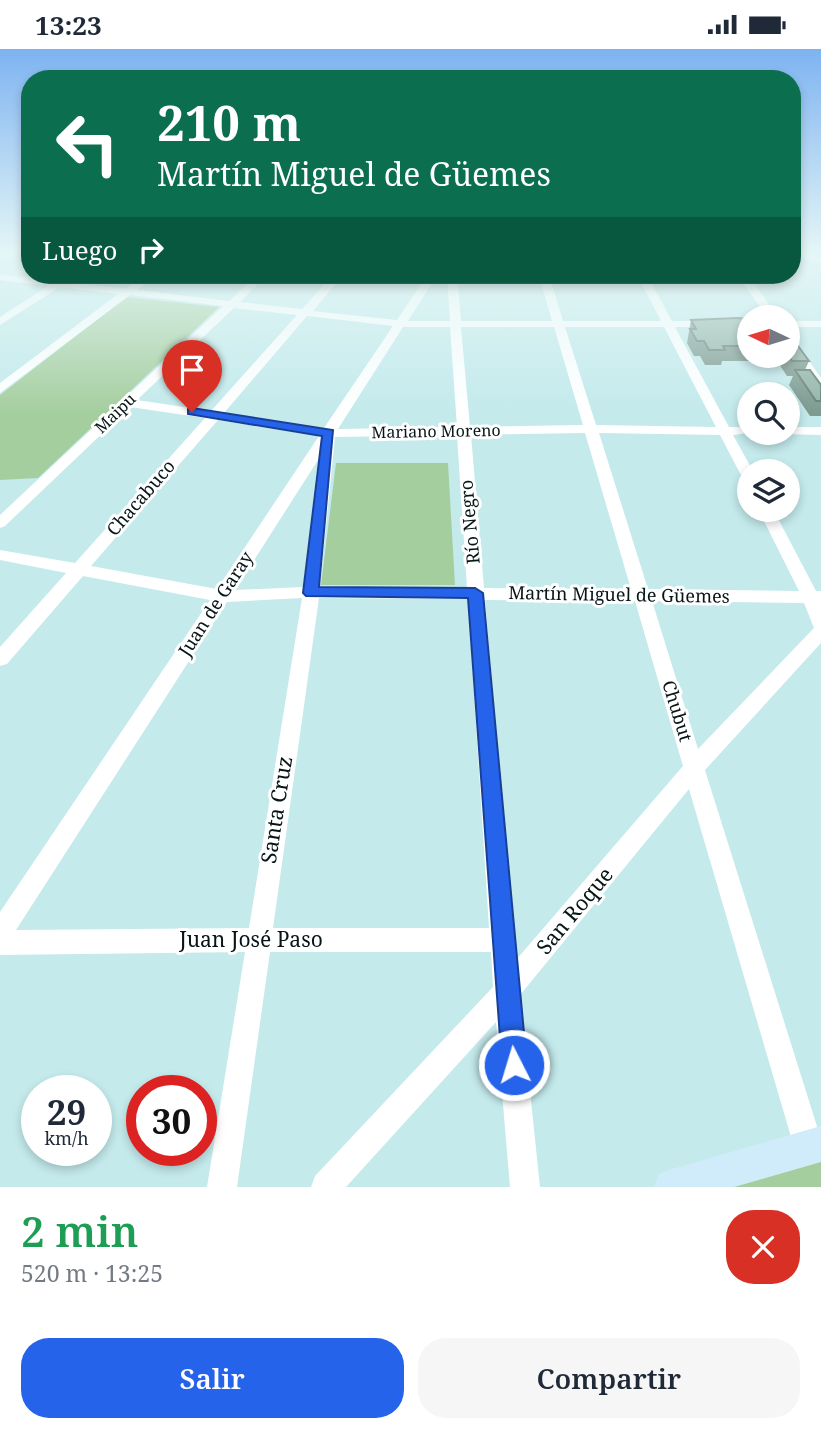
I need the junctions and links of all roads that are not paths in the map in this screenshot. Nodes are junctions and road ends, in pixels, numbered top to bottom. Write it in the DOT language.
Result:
graph roads {
  1 [pos="25,306"];
  2 [pos="109,306"];
  3 [pos="229,306"];
  4 [pos="248,306"];
  5 [pos="310,306"];
  6 [pos="412,306"];
  7 [pos="455,306"];
  8 [pos="554,306"];
  9 [pos="658,306"];
  10 [pos="304,313"];
  11 [pos="0,323"];
  12 [pos="457,323"];
  13 [pos="559,323"];
  14 [pos="400,324"];
  15 [pos="667,324"];
  16 [pos="737,324"];
  17 [pos="800,324"];
  18 [pos="821,324"];
  19 [pos="800,356"];
  20 [pos="821,387"];
  21 [pos="0,389"];
  22 [pos="126,402"];
  23 [pos="214,415"];
  24 [pos="593,429"];
  25 [pos="462,430"];
  26 [pos="725,431"];
  27 [pos="737,431"];
  28 [pos="800,431"];
  29 [pos="821,431"];
  30 [pos="329,433"];
  31 [pos="740,459"];
  32 [pos="772,522"];
  33 [pos="0,523"];
  34 [pos="0,555"];
  35 [pos="78,571"];
  36 [pos="311,593"];
  37 [pos="475,593"];
  38 [pos="222,596"];
  39 [pos="643,596"];
  40 [pos="815,596"];
  41 [pos="821,625"];
  42 [pos="821,632"];
  43 [pos="0,659"];
  44 [pos="694,768"];
  45 [pos="0,933"];
  46 [pos="257,940"];
  47 [pos="502,940"];
  48 [pos="0,943"];
  49 [pos="508,991"];
  50 [pos="815,1146"];
  51 [pos="222,1187"];
  52 [pos="326,1187"];
  53 [pos="525,1187"];
  54 [pos="673,1187"];
  1 -- 11 [label="street"];
  2 -- 21 [label="street"];
  3 -- 22 [label="street, Maipu"];
  4 -- 10 [label="street"];
  5 -- 10 [label="street, Chacabuco"];
  6 -- 14 [label="street, Juan de Garay"];
  7 -- 12 [label="street, Río Negro"];
  8 -- 13 [label="street, Chubut"];
  9 -- 15 [label="street"];
  10 -- 14 [label="street"];
  10 -- 23 [label="street, Chacabuco"];
  12 -- 13 [label="street"];
  12 -- 14 [label="street"];
  12 -- 25 [label="street, Río Negro"];
  13 -- 15 [label="street"];
  13 -- 24 [label="street, Chubut"];
  14 -- 30 [label="street, Juan de Garay"];
  15 -- 16 [label="street"];
  15 -- 26 [label="street"];
  17 -- 18 [label="street"];
  19 -- 20 [label="street"];
  22 -- 23 [label="street, Mariano Moreno"];
  22 -- 33 [label="street, Maipu"];
  23 -- 30 [label="street, Mariano Moreno"];
  23 -- 35 [label="street, Chacabuco"];
  24 -- 25 [label="street, Mariano Moreno"];
  24 -- 26 [label="street, Mariano Moreno"];
  24 -- 39 [label="street, Chubut"];
  25 -- 30 [label="street, Mariano Moreno"];
  25 -- 37 [label="street, Río Negro"];
  26 -- 27 [label="street, Mariano Moreno"];
  26 -- 31 [label="street"];
  28 -- 29 [label="street"];
  30 -- 36 [label="street, Santa Cruz"];
  30 -- 38 [label="street, Juan de Garay"];
  32 -- 40 [label="street"];
  34 -- 35 [label="street, Martín Miguel de Güemes"];
  35 -- 38 [label="street, Martín Miguel de Güemes"];
  35 -- 43 [label="street, Chacabuco"];
  36 -- 37 [label="street, Martín Miguel de Güemes"];
  36 -- 38 [label="street, Martín Miguel de Güemes"];
  36 -- 46 [label="street, Santa Cruz"];
  37 -- 39 [label="street, Martín Miguel de Güemes"];
  37 -- 47 [label="street, Río Negro"];
  38 -- 45 [label="street, Juan de Garay"];
  39 -- 40 [label="street, Martín Miguel de Güemes"];
  39 -- 44 [label="street, Chubut"];
  40 -- 41 [label="street"];
  42 -- 44 [label="street, San Roque"];
  44 -- 49 [label="street, San Roque"];
  44 -- 50 [label="street, Chubut"];
  46 -- 47 [label="street, Juan José Paso"];
  46 -- 48 [label="street, Juan José Paso"];
  46 -- 51 [label="street, Santa Cruz"];
  47 -- 49 [label="street, Río Negro"];
  49 -- 52 [label="street, San Roque"];
  49 -- 53 [label="street, Río Negro"];
  50 -- 54 [label="main road"];
}
